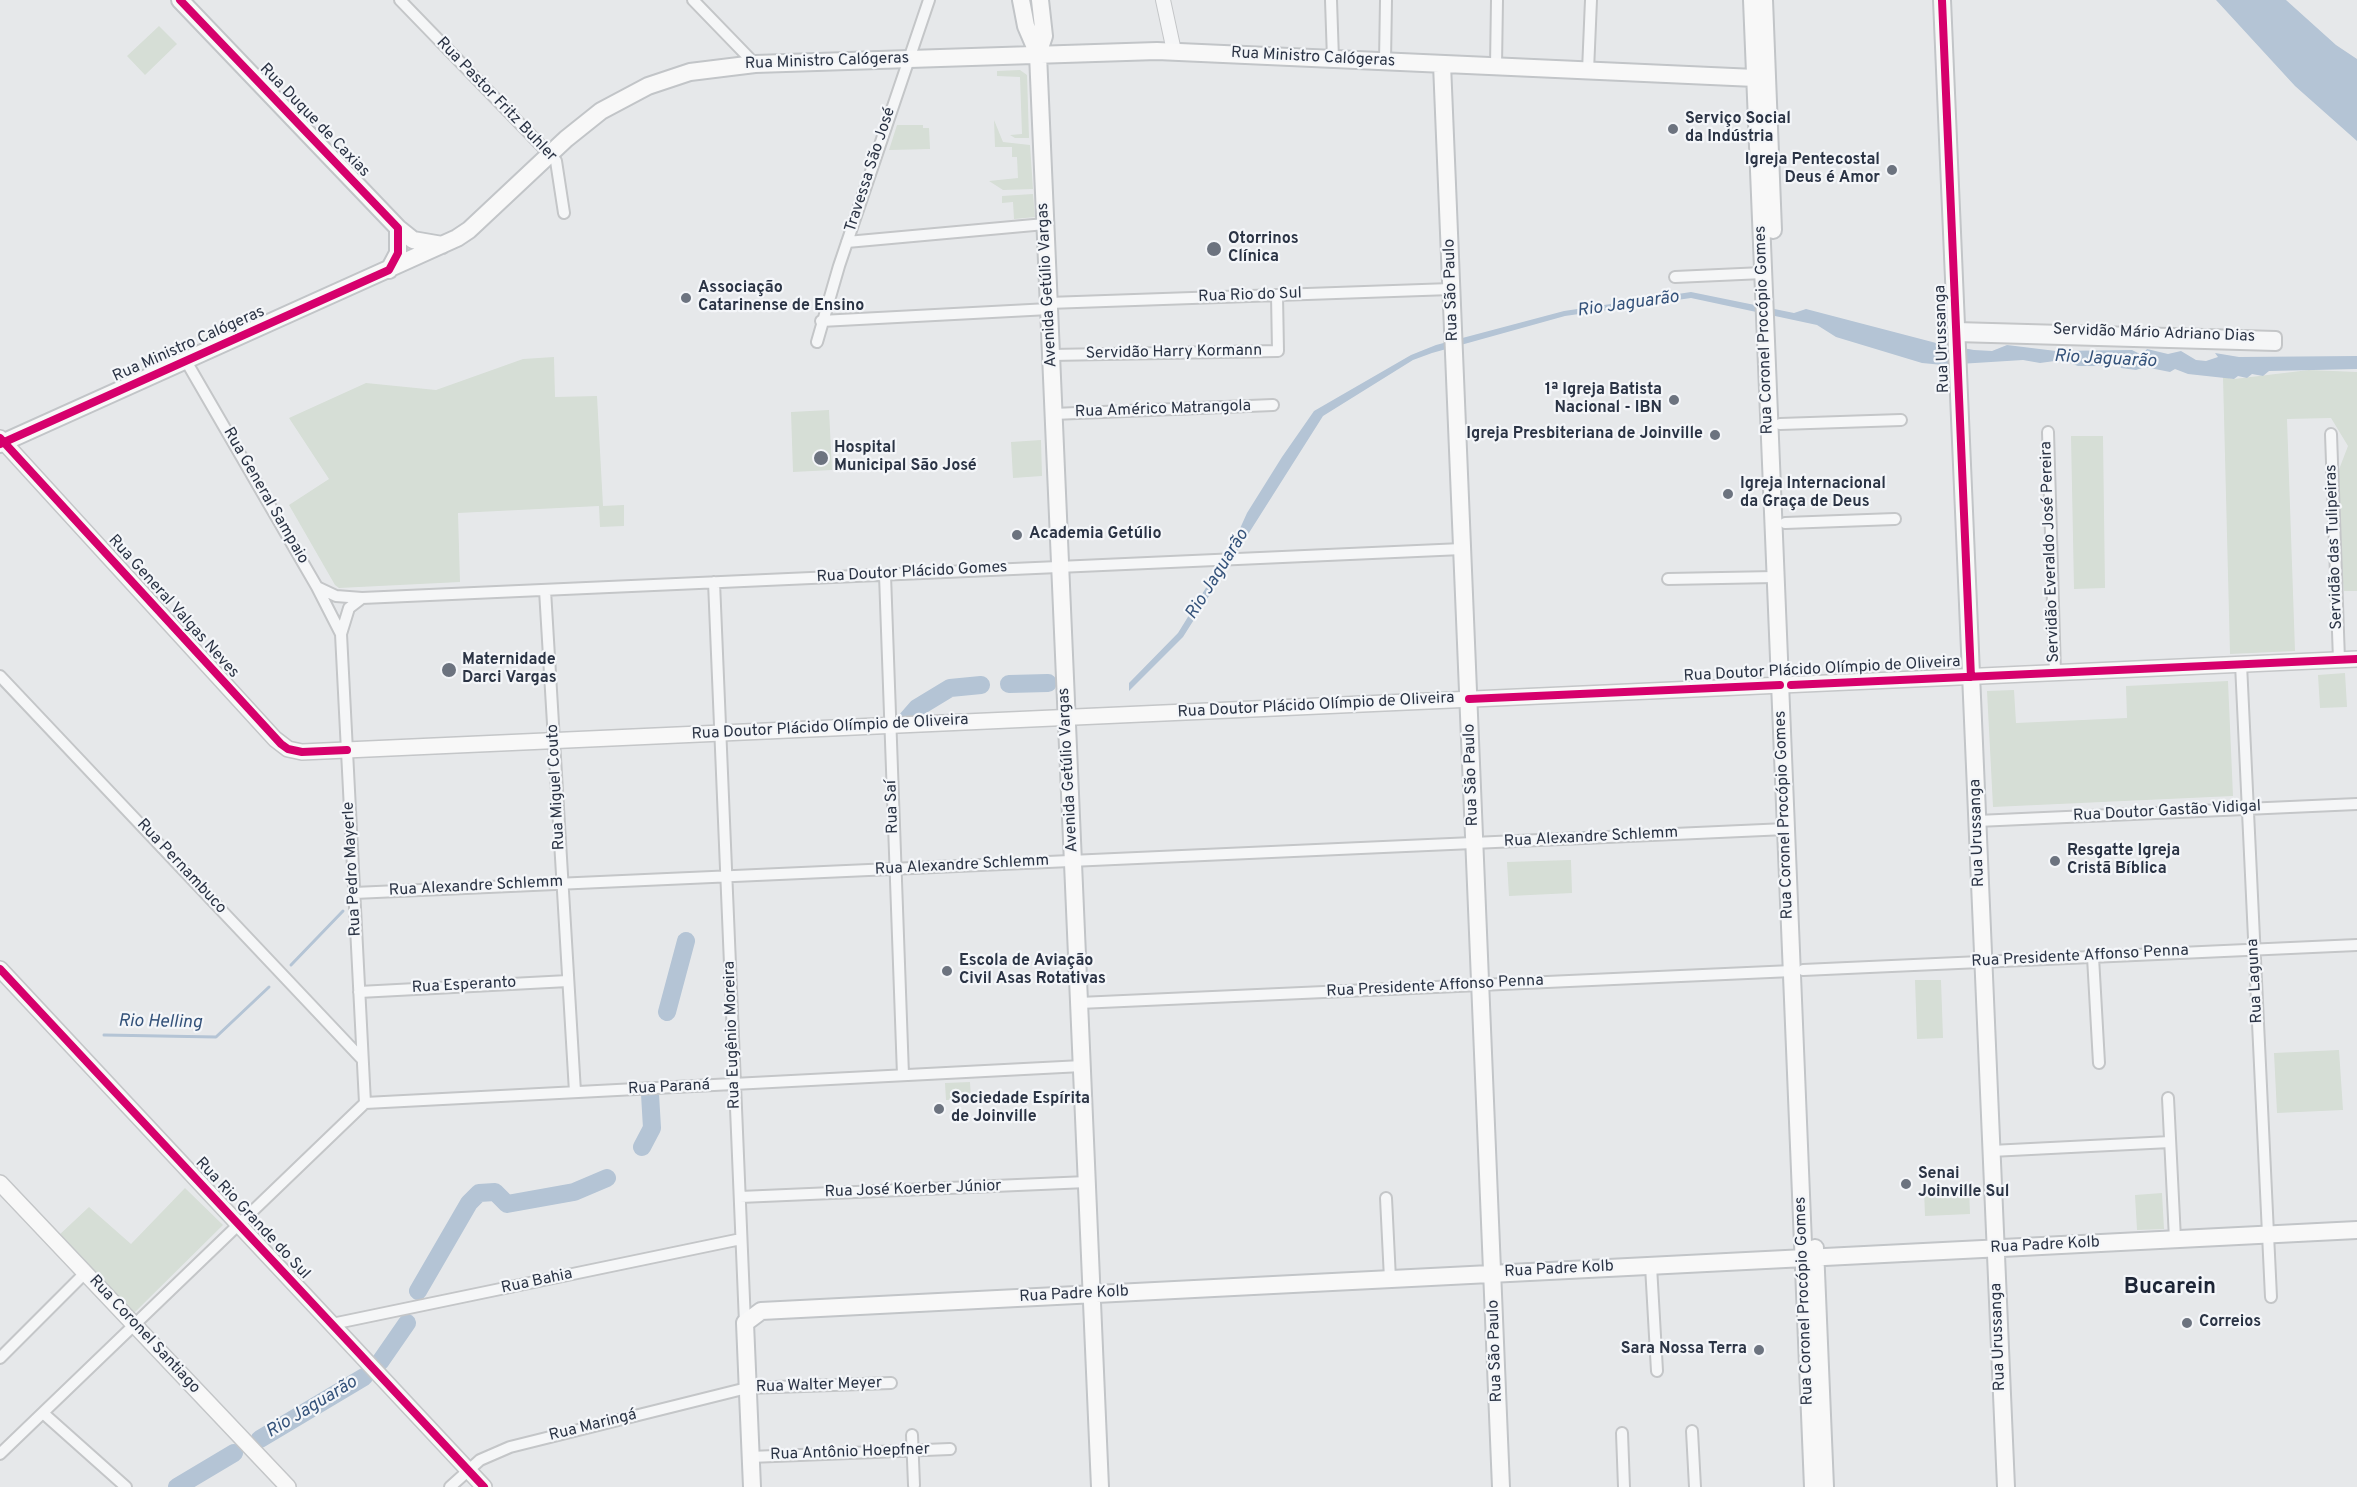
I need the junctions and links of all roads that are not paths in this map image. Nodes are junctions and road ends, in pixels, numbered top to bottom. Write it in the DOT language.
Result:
graph roads {
  1 [pos="180,0"];
  2 [pos="400,0"];
  3 [pos="693,0"];
  4 [pos="929,0"];
  5 [pos="1022,0"];
  6 [pos="1040,0"];
  7 [pos="1163,0"];
  8 [pos="1331,0"];
  9 [pos="1386,0"];
  10 [pos="1497,0"];
  11 [pos="1591,0"];
  12 [pos="1752,0"];
  13 [pos="1764,0"];
  14 [pos="1942,0"];
  15 [pos="1174,51"];
  16 [pos="1038,54"];
  17 [pos="1333,58"];
  18 [pos="908,59"];
  19 [pos="1385,61"];
  20 [pos="755,64"];
  21 [pos="1442,64"];
  22 [pos="1496,66"];
  23 [pos="1588,70"];
  24 [pos="1755,78"];
  25 [pos="549,154"];
  26 [pos="564,213"];
  27 [pos="1045,224"];
  28 [pos="398,228"];
  29 [pos="847,242"];
  30 [pos="443,245"];
  31 [pos="389,270"];
  32 [pos="1763,273"];
  33 [pos="1675,277"];
  34 [pos="1451,289"];
  35 [pos="1277,295"];
  36 [pos="1769,300"];
  37 [pos="1048,306"];
  38 [pos="821,321"];
  39 [pos="1771,325"];
  40 [pos="1956,335"];
  41 [pos="2276,341"];
  42 [pos="817,342"];
  43 [pos="1051,355"];
  44 [pos="186,361"];
  45 [pos="1273,405"];
  46 [pos="1053,414"];
  47 [pos="1901,420"];
  48 [pos="1780,424"];
  49 [pos="2048,432"];
  50 [pos="2331,434"];
  51 [pos="1,441"];
  52 [pos="1895,519"];
  53 [pos="1785,523"];
  54 [pos="1462,549"];
  55 [pos="1060,567"];
  56 [pos="885,575"];
  57 [pos="1775,577"];
  58 [pos="1668,579"];
  59 [pos="714,582"];
  60 [pos="317,587"];
  61 [pos="545,590"];
  62 [pos="362,598"];
  63 [pos="341,634"];
  64 [pos="2357,659"];
  65 [pos="2338,660"];
  66 [pos="2241,664"];
  67 [pos="2055,673"];
  68 [pos="0,676"];
  69 [pos="1971,676"];
  70 [pos="1786,685"];
  71 [pos="1469,699"];
  72 [pos="1066,718"];
  73 [pos="890,726"];
  74 [pos="721,733"];
  75 [pos="554,741"];
  76 [pos="346,750"];
  77 [pos="2357,804"];
  78 [pos="2248,808"];
  79 [pos="1977,821"];
  80 [pos="1786,829"];
  81 [pos="1474,843"];
  82 [pos="1073,861"];
  83 [pos="896,868"];
  84 [pos="726,876"];
  85 [pos="563,883"];
  86 [pos="354,892"];
  87 [pos="2357,945"];
  88 [pos="2255,950"];
  89 [pos="2093,957"];
  90 [pos="1983,962"];
  91 [pos="0,969"];
  92 [pos="1797,970"];
  93 [pos="568,981"];
  94 [pos="1480,985"];
  95 [pos="359,992"];
  96 [pos="1079,1003"];
  97 [pos="362,1059"];
  98 [pos="2098,1063"];
  99 [pos="1082,1066"];
  100 [pos="903,1076"];
  101 [pos="735,1084"];
  102 [pos="575,1092"];
  103 [pos="2168,1098"];
  104 [pos="365,1103"];
  105 [pos="2170,1142"];
  106 [pos="1991,1151"];
  107 [pos="1087,1182"];
  108 [pos="0,1183"];
  109 [pos="740,1197"];
  110 [pos="1386,1198"];
  111 [pos="239,1224"];
  112 [pos="2357,1230"];
  113 [pos="2268,1234"];
  114 [pos="741,1239"];
  115 [pos="2175,1239"];
  116 [pos="1995,1248"];
  117 [pos="1809,1258"];
  118 [pos="1651,1266"];
  119 [pos="85,1273"];
  120 [pos="1493,1274"];
  121 [pos="1390,1279"];
  122 [pos="1092,1294"];
  123 [pos="2271,1297"];
  124 [pos="744,1300"];
  125 [pos="761,1311"];
  126 [pos="745,1323"];
  127 [pos="332,1324"];
  128 [pos="135,1325"];
  129 [pos="0,1358"];
  130 [pos="1657,1371"];
  131 [pos="891,1383"];
  132 [pos="747,1388"];
  133 [pos="43,1413"];
  134 [pos="1692,1431"];
  135 [pos="1622,1433"];
  136 [pos="912,1435"];
  137 [pos="950,1449"];
  138 [pos="913,1450"];
  139 [pos="0,1454"];
  140 [pos="750,1457"];
  141 [pos="468,1470"];
  142 [pos="914,1485"];
  143 [pos="126,1487"];
  144 [pos="288,1487"];
  145 [pos="450,1487"];
  146 [pos="484,1487"];
  147 [pos="752,1487"];
  148 [pos="1100,1487"];
  149 [pos="1502,1487"];
  150 [pos="1624,1487"];
  151 [pos="1695,1487"];
  152 [pos="1813,1487"];
  153 [pos="1825,1487"];
  154 [pos="2006,1487"];
  1 -- 28 [label="main road, Rua Duque de Caxias"];
  2 -- 25 [label="street, Rua Pastor Fritz Buhler"];
  3 -- 20 [label="street"];
  4 -- 18 [label="street, Travessa São José"];
  5 -- 16 [label="main road"];
  6 -- 16 [label="main road"];
  7 -- 15 [label="street"];
  8 -- 17 [label="street"];
  9 -- 19 [label="street"];
  10 -- 22 [label="street"];
  11 -- 23 [label="street"];
  12 -- 24 [label="main road, Rua Coronel Procópio Gomes"];
  13 -- 36 [label="main road, Rua Coronel Procópio Gomes"];
  14 -- 40 [label="main road, Rua Urussanga"];
  15 -- 16 [label="main road, Rua Ministro Calógeras"];
  15 -- 17 [label="main road, Rua Ministro Calógeras"];
  16 -- 18 [label="main road, Rua Ministro Calógeras"];
  16 -- 27 [label="main road, Avenida Getúlio Vargas"];
  17 -- 19 [label="main road, Rua Ministro Calógeras"];
  18 -- 20 [label="main road, Rua Ministro Calógeras"];
  18 -- 29 [label="street, Travessa São José"];
  19 -- 21 [label="main road, Rua Ministro Calógeras"];
  20 -- 25 [label="main road, Rua Ministro Calógeras"];
  21 -- 22 [label="main road, Rua Ministro Calógeras"];
  21 -- 34 [label="main road, Rua São Paulo"];
  22 -- 23 [label="main road, Rua Ministro Calógeras"];
  23 -- 24 [label="main road, Rua Ministro Calógeras"];
  24 -- 32 [label="main road, Rua Coronel Procópio Gomes"];
  25 -- 26 [label="street, Rua Pastor Fritz Buhler"];
  25 -- 30 [label="main road, Rua Ministro Calógeras"];
  27 -- 29 [label="street"];
  27 -- 37 [label="main road, Avenida Getúlio Vargas"];
  28 -- 30 [label="main road, Rua Duque de Caxias"];
  28 -- 31 [label="main road"];
  29 -- 38 [label="street, Travessa São José"];
  30 -- 31 [label="main road, Rua Ministro Calógeras"];
  31 -- 44 [label="main road, Rua Ministro Calógeras"];
  32 -- 33 [label="street"];
  32 -- 36 [label="main road, Rua Coronel Procópio Gomes"];
  34 -- 35 [label="street, Rua Rio do Sul"];
  34 -- 54 [label="main road, Rua São Paulo"];
  35 -- 37 [label="street, Rua Rio do Sul"];
  35 -- 43 [label="street, Servidão Harry Kormann"];
  36 -- 39 [label="main road, Rua Coronel Procópio Gomes"];
  37 -- 38 [label="street, Rua Rio do Sul"];
  37 -- 43 [label="main road, Avenida Getúlio Vargas"];
  38 -- 42 [label="street, Travessa São José"];
  39 -- 48 [label="main road, Rua Coronel Procópio Gomes"];
  39 -- 57 [label="main road, Rua Coronel Procópio Gomes"];
  40 -- 41 [label="street, Servidão Mário Adriano Dias"];
  40 -- 69 [label="main road, Rua Urussanga"];
  43 -- 46 [label="main road, Avenida Getúlio Vargas"];
  44 -- 51 [label="main road, Rua Ministro Calógeras"];
  44 -- 60 [label="street, Rua General Sampaio"];
  45 -- 46 [label="street, Rua Américo Matrangola"];
  46 -- 55 [label="main road, Avenida Getúlio Vargas"];
  47 -- 48 [label="street"];
  48 -- 53 [label="main road, Rua Coronel Procópio Gomes"];
  49 -- 67 [label="street, Servidão Everaldo José Pereira"];
  50 -- 65 [label="street, Servidão das Tulipeiras"];
  51 -- 76 [label="main road, Rua General Valgas Neves"];
  52 -- 53 [label="street"];
  53 -- 70 [label="main road, Rua Coronel Procópio Gomes"];
  54 -- 55 [label="street, Rua Doutor Plácido Gomes"];
  54 -- 71 [label="main road, Rua São Paulo"];
  55 -- 56 [label="street, Rua Doutor Plácido Gomes"];
  55 -- 72 [label="main road, Avenida Getúlio Vargas"];
  56 -- 59 [label="street, Rua Doutor Plácido Gomes"];
  56 -- 73 [label="street, Rua Saí"];
  57 -- 58 [label="street"];
  57 -- 70 [label="main road, Rua Coronel Procópio Gomes"];
  59 -- 61 [label="street, Rua Doutor Plácido Gomes"];
  59 -- 74 [label="street, Rua Eugênio Moreira"];
  60 -- 62 [label="street, Rua Doutor Plácido Gomes"];
  60 -- 63 [label="street, Rua General Sampaio"];
  61 -- 62 [label="street, Rua Doutor Plácido Gomes"];
  61 -- 75 [label="street, Rua Miguel Couto"];
  62 -- 63 [label="street"];
  63 -- 76 [label="street, Rua Pedro Mayerle"];
  64 -- 65 [label="main road, Rua Doutor Plácido Olímpio de Oliveira"];
  65 -- 66 [label="main road, Rua Doutor Plácido Olímpio de Oliveira"];
  66 -- 67 [label="main road, Rua Doutor Plácido Olímpio de Oliveira"];
  66 -- 78 [label="street, Rua Laguna"];
  67 -- 69 [label="main road, Rua Doutor Plácido Olímpio de Oliveira"];
  68 -- 97 [label="street, Rua Pernambuco"];
  69 -- 70 [label="main road, Rua Doutor Plácido Olímpio de Oliveira"];
  69 -- 79 [label="main road, Rua Urussanga"];
  70 -- 71 [label="main road, Rua Doutor Plácido Olímpio de Oliveira"];
  70 -- 80 [label="main road, Rua Coronel Procópio Gomes"];
  70 -- 92 [label="main road, Rua Coronel Procópio Gomes"];
  71 -- 72 [label="main road, Rua Doutor Plácido Olímpio de Oliveira"];
  71 -- 81 [label="main road, Rua São Paulo"];
  72 -- 73 [label="main road, Rua Doutor Plácido Olímpio de Oliveira"];
  72 -- 82 [label="main road, Avenida Getúlio Vargas"];
  73 -- 74 [label="main road, Rua Doutor Plácido Olímpio de Oliveira"];
  73 -- 83 [label="street, Rua Saí"];
  74 -- 75 [label="main road, Rua Doutor Plácido Olímpio de Oliveira"];
  74 -- 84 [label="street, Rua Eugênio Moreira"];
  75 -- 76 [label="main road, Rua Doutor Plácido Olímpio de Oliveira"];
  75 -- 85 [label="street, Rua Miguel Couto"];
  76 -- 86 [label="street, Rua Pedro Mayerle"];
  77 -- 78 [label="street, Rua Doutor Gastão Vidigal"];
  78 -- 79 [label="street, Rua Doutor Gastão Vidigal"];
  78 -- 88 [label="street, Rua Laguna"];
  79 -- 90 [label="main road, Rua Urussanga"];
  80 -- 81 [label="street, Rua Alexandre Schlemm"];
  80 -- 92 [label="main road, Rua Coronel Procópio Gomes"];
  81 -- 82 [label="street, Rua Alexandre Schlemm"];
  81 -- 94 [label="main road, Rua São Paulo"];
  82 -- 83 [label="street, Rua Alexandre Schlemm"];
  82 -- 96 [label="main road, Avenida Getúlio Vargas"];
  83 -- 84 [label="street, Rua Alexandre Schlemm"];
  83 -- 100 [label="street, Rua Saí"];
  84 -- 85 [label="street, Rua Alexandre Schlemm"];
  84 -- 101 [label="street, Rua Eugênio Moreira"];
  85 -- 86 [label="street, Rua Alexandre Schlemm"];
  85 -- 93 [label="street, Rua Miguel Couto"];
  86 -- 95 [label="street, Rua Pedro Mayerle"];
  87 -- 88 [label="street, Rua Presidente Affonso Penna"];
  88 -- 89 [label="street, Rua Presidente Affonso Penna"];
  88 -- 113 [label="street, Rua Laguna"];
  89 -- 90 [label="street, Rua Presidente Affonso Penna"];
  89 -- 98 [label="street"];
  90 -- 92 [label="street, Rua Presidente Affonso Penna"];
  90 -- 106 [label="main road, Rua Urussanga"];
  91 -- 111 [label="main road, Rua Rio Grande do Sul"];
  92 -- 94 [label="street, Rua Presidente Affonso Penna"];
  92 -- 117 [label="main road, Rua Coronel Procópio Gomes"];
  93 -- 95 [label="street, Rua Esperanto"];
  93 -- 102 [label="street, Rua Miguel Couto"];
  94 -- 96 [label="street, Rua Presidente Affonso Penna"];
  94 -- 120 [label="main road, Rua São Paulo"];
  95 -- 97 [label="street, Rua Pedro Mayerle"];
  96 -- 99 [label="main road, Avenida Getúlio Vargas"];
  97 -- 104 [label="street, Rua Pedro Mayerle"];
  99 -- 100 [label="street, Rua Paraná"];
  99 -- 107 [label="main road, Avenida Getúlio Vargas"];
  100 -- 101 [label="street, Rua Paraná"];
  101 -- 102 [label="street, Rua Paraná"];
  101 -- 109 [label="street, Rua Eugênio Moreira"];
  102 -- 104 [label="street, Rua Paraná"];
  103 -- 105 [label="street"];
  104 -- 111 [label="street"];
  105 -- 106 [label="street"];
  105 -- 115 [label="street"];
  106 -- 116 [label="main road, Rua Urussanga"];
  107 -- 109 [label="street, Rua José Koerber Júnior"];
  107 -- 122 [label="main road, Avenida Getúlio Vargas"];
  108 -- 119 [label="main road, Rua Coronel Santiago"];
  109 -- 114 [label="street, Rua Eugênio Moreira"];
  110 -- 121 [label="street"];
  111 -- 127 [label="main road, Rua Rio Grande do Sul"];
  111 -- 128 [label="street"];
  112 -- 113 [label="main road, Rua Padre Kolb"];
  113 -- 115 [label="main road, Rua Padre Kolb"];
  113 -- 123 [label="street, Rua Laguna"];
  114 -- 124 [label="street, Rua Eugênio Moreira"];
  114 -- 127 [label="street, Rua Bahia"];
  115 -- 116 [label="main road, Rua Padre Kolb"];
  116 -- 117 [label="main road, Rua Padre Kolb"];
  116 -- 154 [label="main road, Rua Urussanga"];
  117 -- 118 [label="main road, Rua Padre Kolb"];
  117 -- 152 [label="main road, Rua Coronel Procópio Gomes"];
  117 -- 153 [label="main road, Rua Coronel Procópio Gomes"];
  118 -- 120 [label="main road, Rua Padre Kolb"];
  118 -- 130 [label="street"];
  119 -- 128 [label="main road, Rua Coronel Santiago"];
  119 -- 129 [label="street"];
  120 -- 121 [label="main road, Rua Padre Kolb"];
  120 -- 149 [label="main road, Rua São Paulo"];
  121 -- 122 [label="main road, Rua Padre Kolb"];
  122 -- 125 [label="main road, Rua Padre Kolb"];
  122 -- 148 [label="main road, Avenida Getúlio Vargas"];
  124 -- 125 [label="street"];
  124 -- 126 [label="street, Rua Eugênio Moreira"];
  125 -- 126 [label="main road"];
  126 -- 132 [label="main road, Rua Eugênio Moreira"];
  127 -- 141 [label="main road, Rua Rio Grande do Sul"];
  128 -- 133 [label="street"];
  128 -- 144 [label="main road, Rua Coronel Santiago"];
  131 -- 132 [label="street, Rua Walter Meyer"];
  132 -- 140 [label="main road, Rua Eugênio Moreira"];
  132 -- 141 [label="street, Rua Maringá"];
  133 -- 139 [label="street"];
  133 -- 143 [label="street"];
  134 -- 151 [label="street"];
  135 -- 150 [label="street"];
  136 -- 138 [label="street"];
  137 -- 138 [label="street, Rua Antônio Hoepfner"];
  138 -- 140 [label="street, Rua Antônio Hoepfner"];
  138 -- 142 [label="street"];
  140 -- 147 [label="main road, Rua Eugênio Moreira"];
  141 -- 145 [label="street, Rua Maringá"];
  141 -- 146 [label="main road, Rua Rio Grande do Sul"];
}
